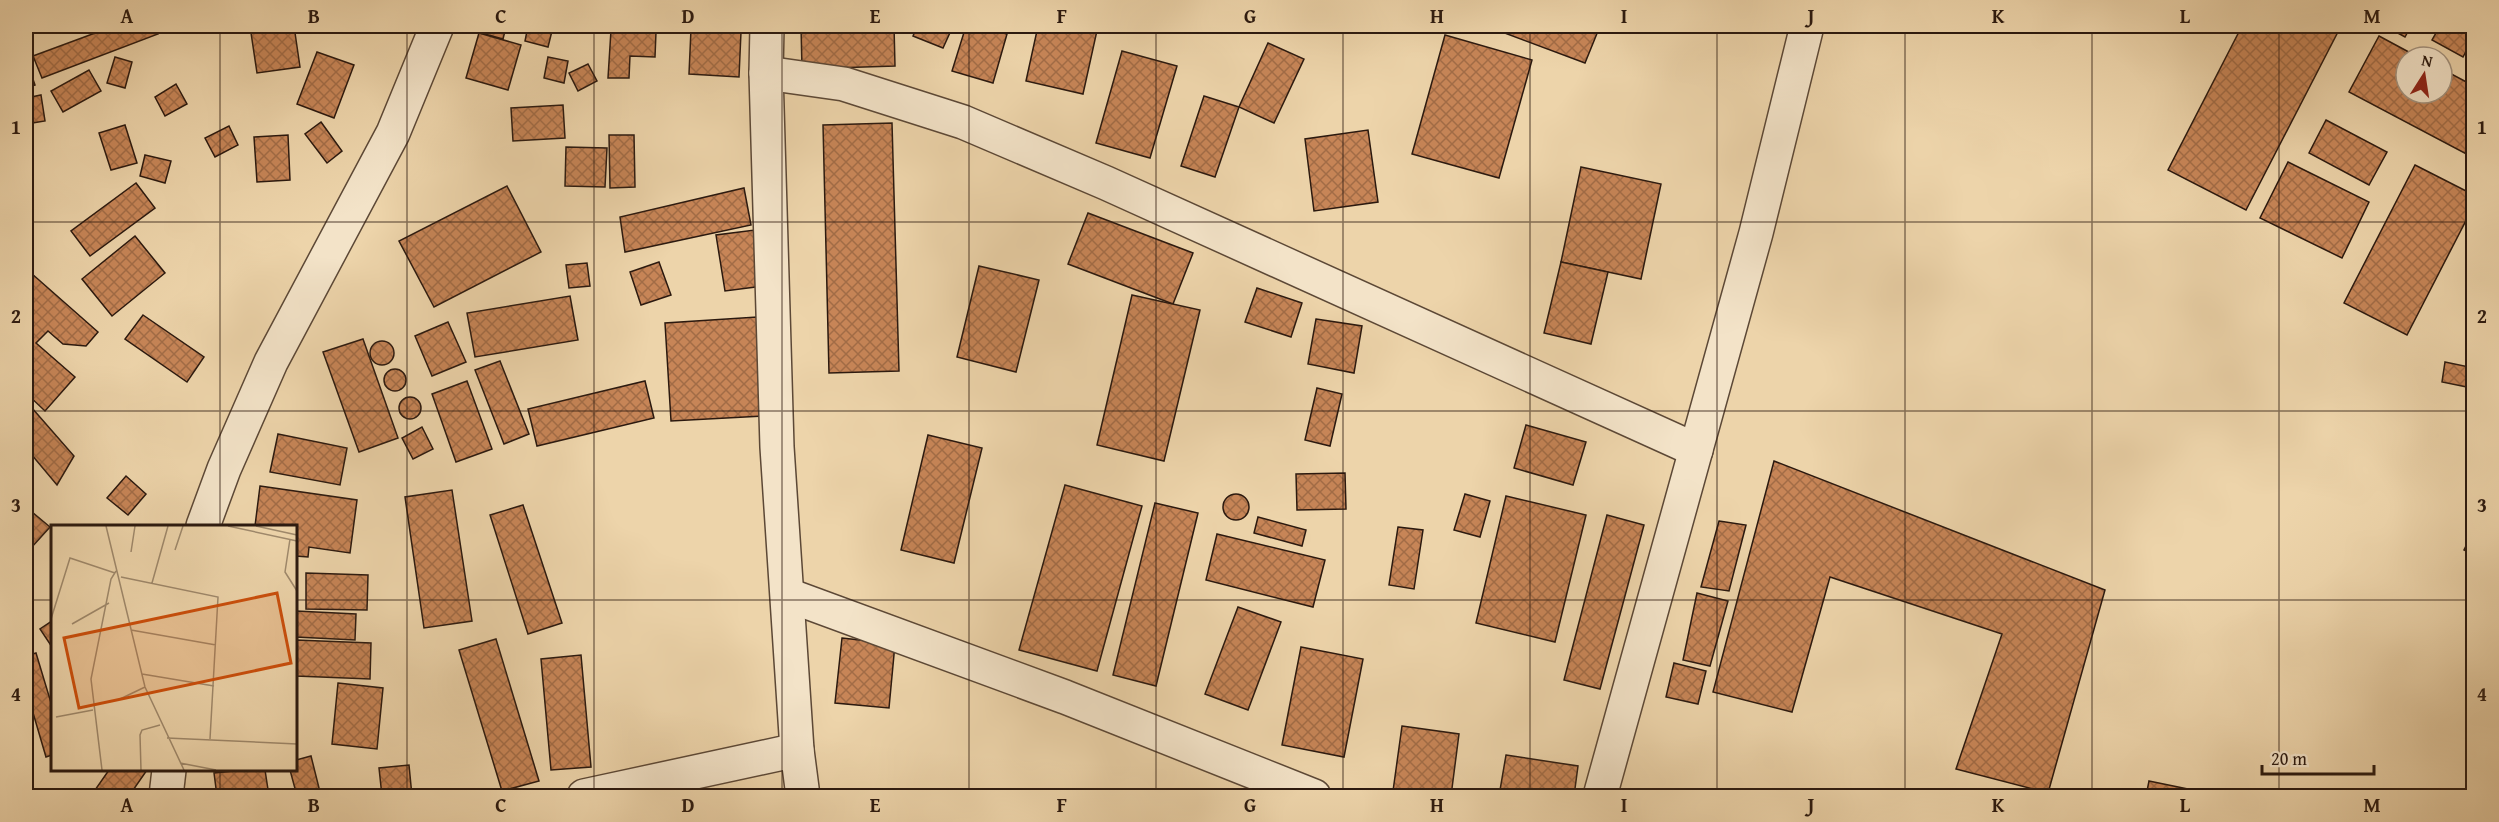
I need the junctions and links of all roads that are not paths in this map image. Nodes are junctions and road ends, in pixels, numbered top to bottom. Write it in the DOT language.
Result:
graph roads {
  1 [pos="437,26"];
  2 [pos="767,26"];
  3 [pos="1806,26"];
  4 [pos="766,73"];
  5 [pos="1696,450"];
  6 [pos="203,525"];
  7 [pos="788,595"];
  8 [pos="797,750"];
  9 [pos="169,771"];
  10 [pos="166,796"];
  11 [pos="584,796"];
  12 [pos="803,796"];
  13 [pos="1314,796"];
  14 [pos="1600,796"];
  1 -- 6 [label="street"];
  2 -- 4 [label="street"];
  3 -- 5 [label="street"];
  4 -- 5 [label="street"];
  4 -- 7 [label="street"];
  5 -- 14 [label="street"];
  7 -- 8 [label="street"];
  7 -- 13 [label="street"];
  8 -- 11 [label="street"];
  8 -- 12 [label="street"];
  9 -- 10 [label="street"];
}
